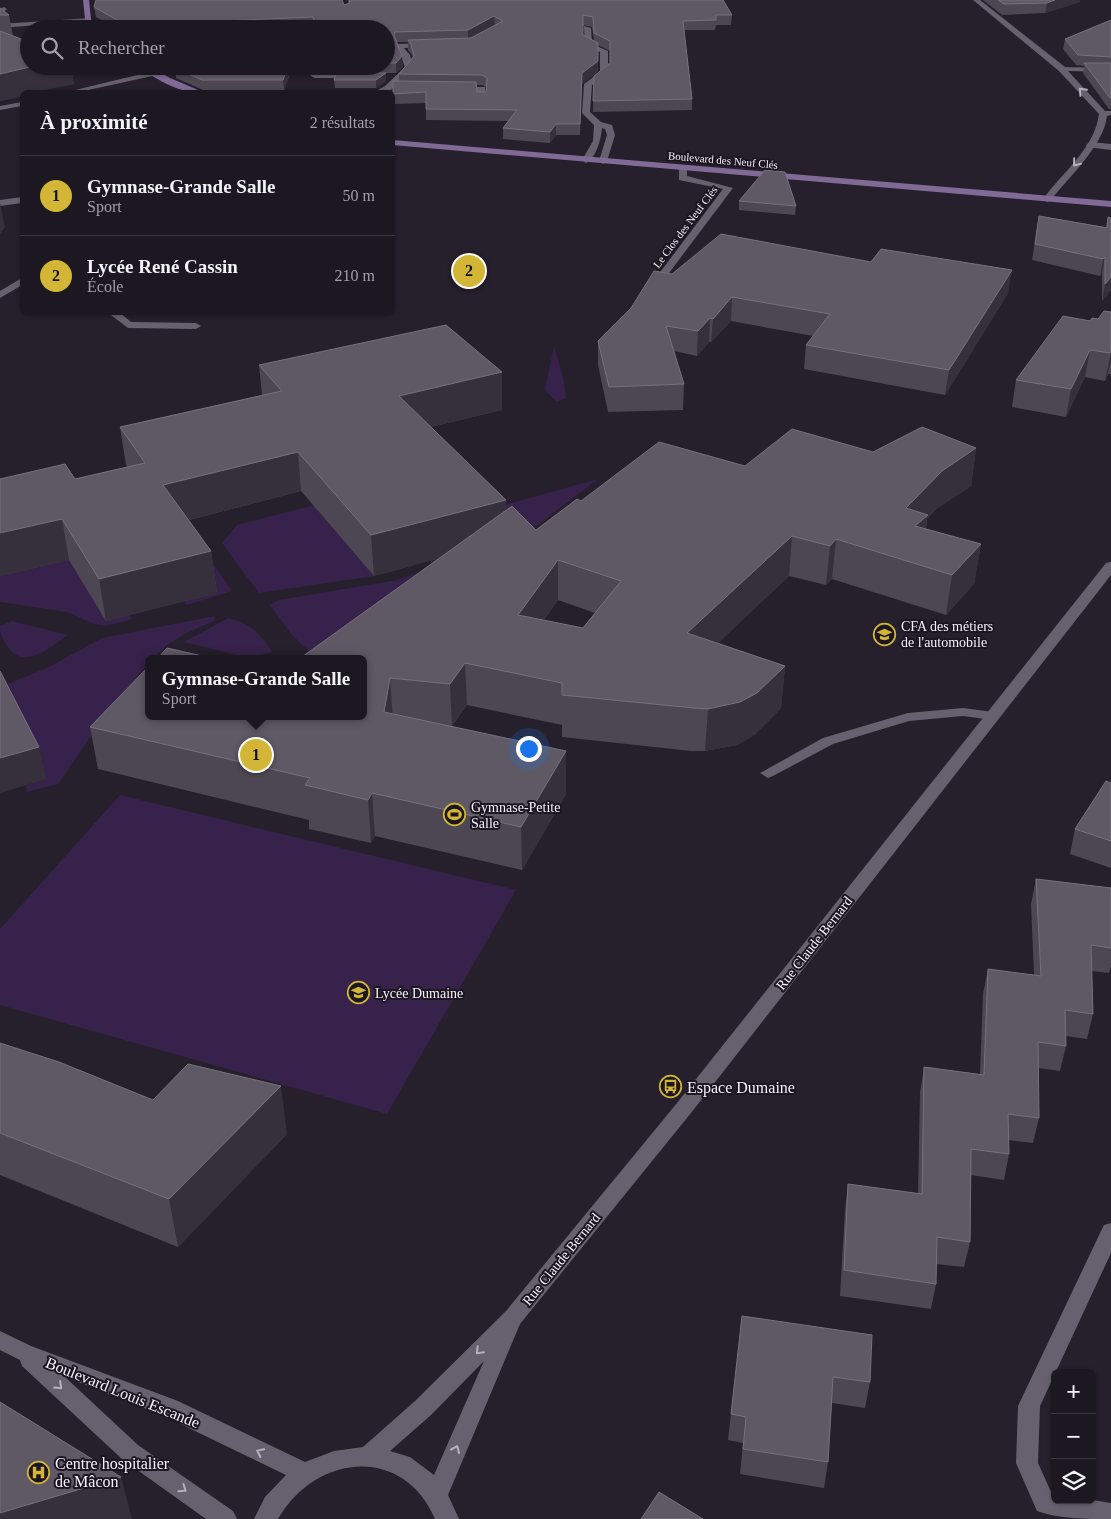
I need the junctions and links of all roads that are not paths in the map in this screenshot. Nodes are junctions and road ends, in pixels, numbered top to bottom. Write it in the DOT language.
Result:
graph roads {
  1 [pos="86,0"];
  2 [pos="976,0"];
  3 [pos="88,19"];
  4 [pos="75,20"];
  5 [pos="20,24"];
  6 [pos="0,26"];
  7 [pos="587,28"];
  8 [pos="434,45"];
  9 [pos="1062,69"];
  10 [pos="1111,70"];
  11 [pos="145,75"];
  12 [pos="157,75"];
  13 [pos="315,75"];
  14 [pos="362,76"];
  15 [pos="390,76"];
  16 [pos="400,76"];
  17 [pos="166,80"];
  18 [pos="388,88"];
  19 [pos="404,89"];
  20 [pos="452,89"];
  21 [pos="79,90"];
  22 [pos="115,90"];
  23 [pos="194,90"];
  24 [pos="383,90"];
  25 [pos="482,99"];
  26 [pos="20,104"];
  27 [pos="0,108"];
  28 [pos="1107,113"];
  29 [pos="598,124"];
  30 [pos="395,142"];
  31 [pos="1090,146"];
  32 [pos="1111,147"];
  33 [pos="586,160"];
  34 [pos="603,161"];
  35 [pos="683,168"];
  36 [pos="1047,199"];
  37 [pos="20,200"];
  38 [pos="0,203"];
  39 [pos="1111,204"];
  40 [pos="660,279"];
  41 [pos="20,282"];
  42 [pos="0,295"];
  43 [pos="116,315"];
  44 [pos="196,326"];
  45 [pos="1111,566"];
  46 [pos="993,716"];
  47 [pos="768,773"];
  48 [pos="1111,1231"];
  49 [pos="513,1317"];
  50 [pos="0,1340"];
  51 [pos="23,1352"];
  52 [pos="368,1456"];
  53 [pos="304,1473"];
  54 [pos="437,1494"];
  55 [pos="1111,1514"];
  56 [pos="225,1519"];
  57 [pos="266,1519"];
  58 [pos="447,1519"];
  1 -- 3 [label="main road"];
  2 -- 9 [label="street"];
  3 -- 4 [label="street"];
  5 -- 6 [label="street"];
  7 -- 29 [label="street"];
  8 -- 16 [label="street"];
  9 -- 10 [label="street"];
  28 -- 9 [label="street, one-way"];
  11 -- 21 [label="street"];
  12 -- 17 [label="main road"];
  13 -- 14 [label="street"];
  15 -- 16 [label="street"];
  16 -- 18 [label="street"];
  17 -- 22 [label="street"];
  17 -- 23 [label="main road"];
  18 -- 19 [label="street"];
  18 -- 24 [label="street"];
  20 -- 25 [label="street"];
  26 -- 27 [label="street"];
  28 -- 31 [label="street"];
  29 -- 33 [label="street"];
  29 -- 34 [label="street"];
  30 -- 33 [label="main road, Boulevard des Neuf Clés"];
  31 -- 32 [label="street"];
  31 -- 36 [label="street, one-way"];
  33 -- 34 [label="main road, Boulevard des Neuf Clés"];
  34 -- 35 [label="main road, Boulevard des Neuf Clés"];
  35 -- 36 [label="main road, Boulevard des Neuf Clés"];
  35 -- 40 [label="street, Le Clos des Neuf Clés"];
  36 -- 39 [label="main road, Boulevard des Neuf Clés"];
  37 -- 38 [label="street"];
  41 -- 42 [label="street"];
  43 -- 44 [label="street"];
  45 -- 46 [label="street, Rue Claude Bernard"];
  46 -- 47 [label="street"];
  46 -- 49 [label="street, Rue Claude Bernard"];
  48 -- 55 [label="street"];
  49 -- 52 [label="street, Rue Claude Bernard, one-way"];
  54 -- 49 [label="street, Rue Claude Bernard, one-way"];
  50 -- 51 [label="street, Boulevard Louis Escande"];
  53 -- 51 [label="street, Boulevard Louis Escande, one-way"];
  51 -- 56 [label="street, Boulevard Louis Escande, one-way"];
  52 -- 53 [label="street"];
  52 -- 54 [label="street"];
  53 -- 57 [label="street"];
  54 -- 58 [label="street"];
}
